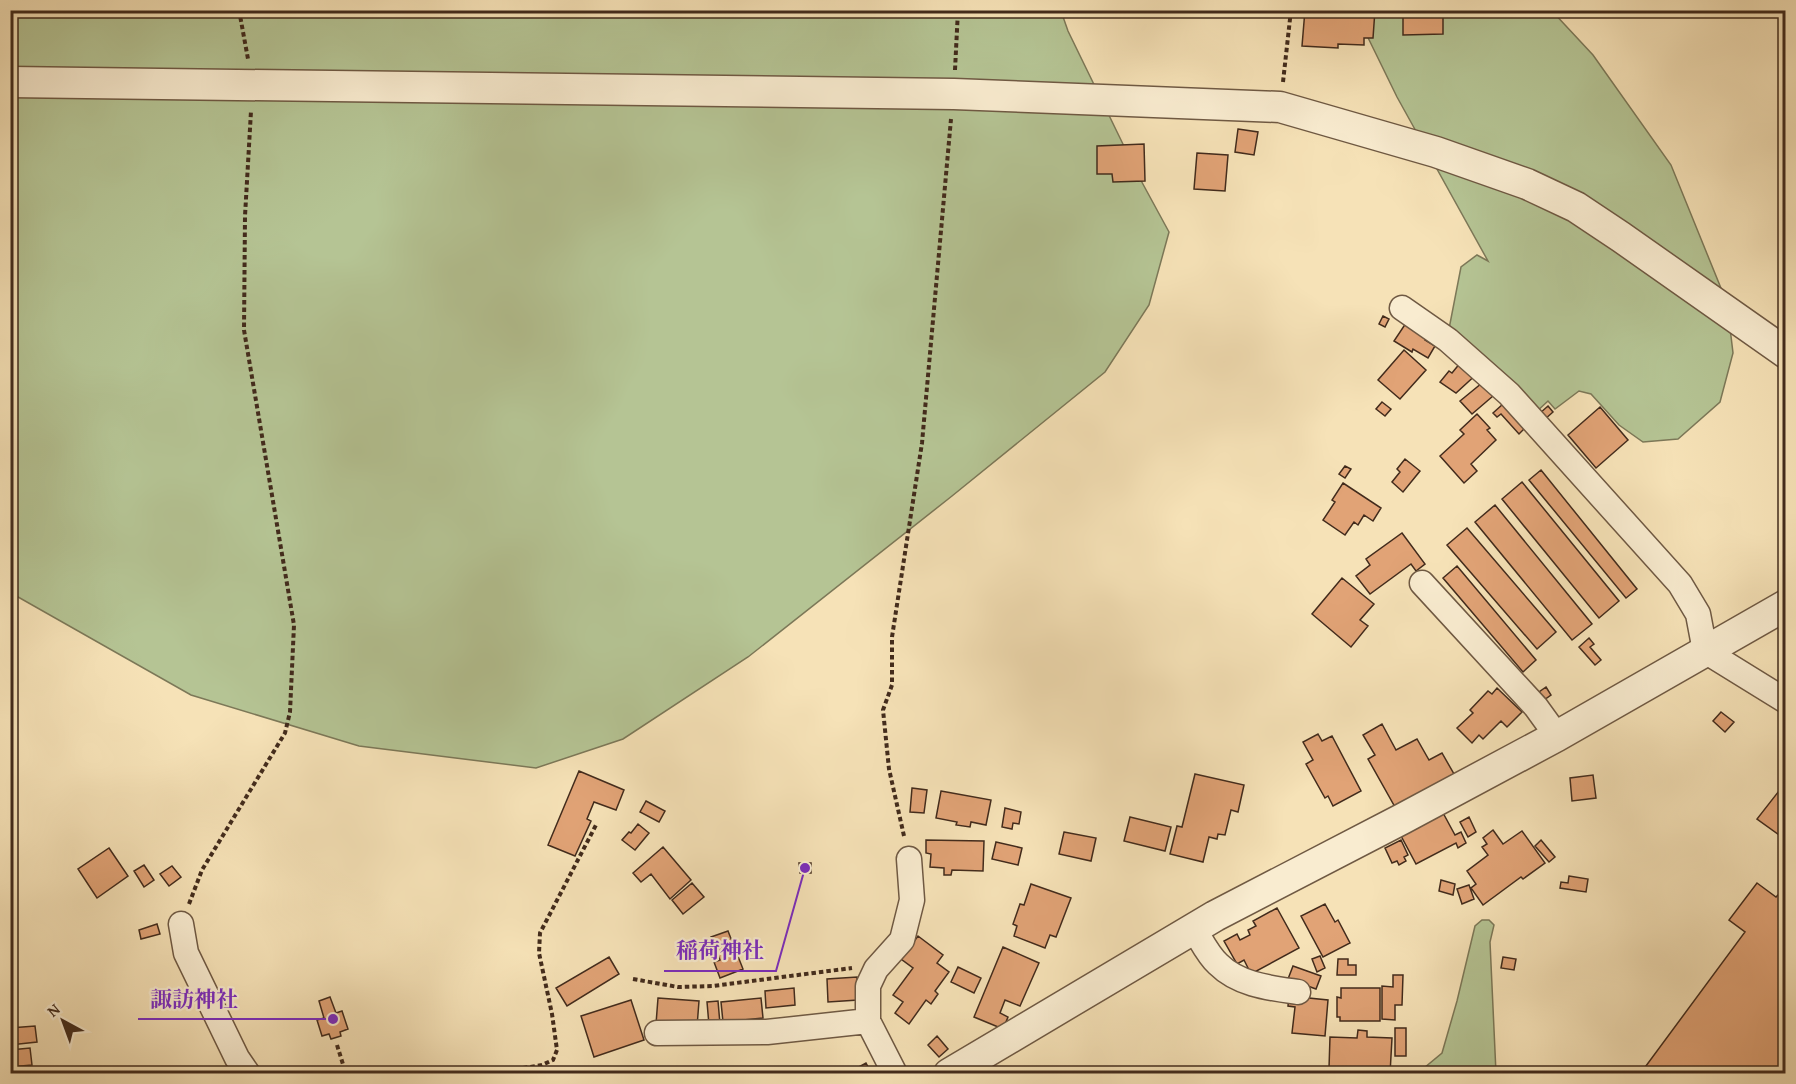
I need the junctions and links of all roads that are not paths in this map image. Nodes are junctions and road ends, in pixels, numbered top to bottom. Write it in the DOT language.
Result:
graph roads {
  1 [pos="10,82"];
  2 [pos="1402,308"];
  3 [pos="1785,353"];
  4 [pos="1422,583"];
  5 [pos="1785,605"];
  6 [pos="1705,651"];
  7 [pos="1785,701"];
  8 [pos="1557,736"];
  9 [pos="909,859"];
  10 [pos="181,924"];
  11 [pos="1194,929"];
  12 [pos="1298,992"];
  13 [pos="868,1021"];
  14 [pos="657,1033"];
  15 [pos="248,1074"];
  16 [pos="895,1074"];
  17 [pos="949,1074"];
  1 -- 3 [label="street"];
  2 -- 6 [label="street"];
  4 -- 8 [label="street"];
  5 -- 6 [label="street"];
  6 -- 7 [label="street"];
  6 -- 8 [label="street"];
  8 -- 11 [label="street"];
  9 -- 13 [label="street"];
  10 -- 15 [label="street"];
  11 -- 12 [label="street"];
  11 -- 17 [label="street"];
  13 -- 14 [label="street"];
  13 -- 16 [label="street"];
}
